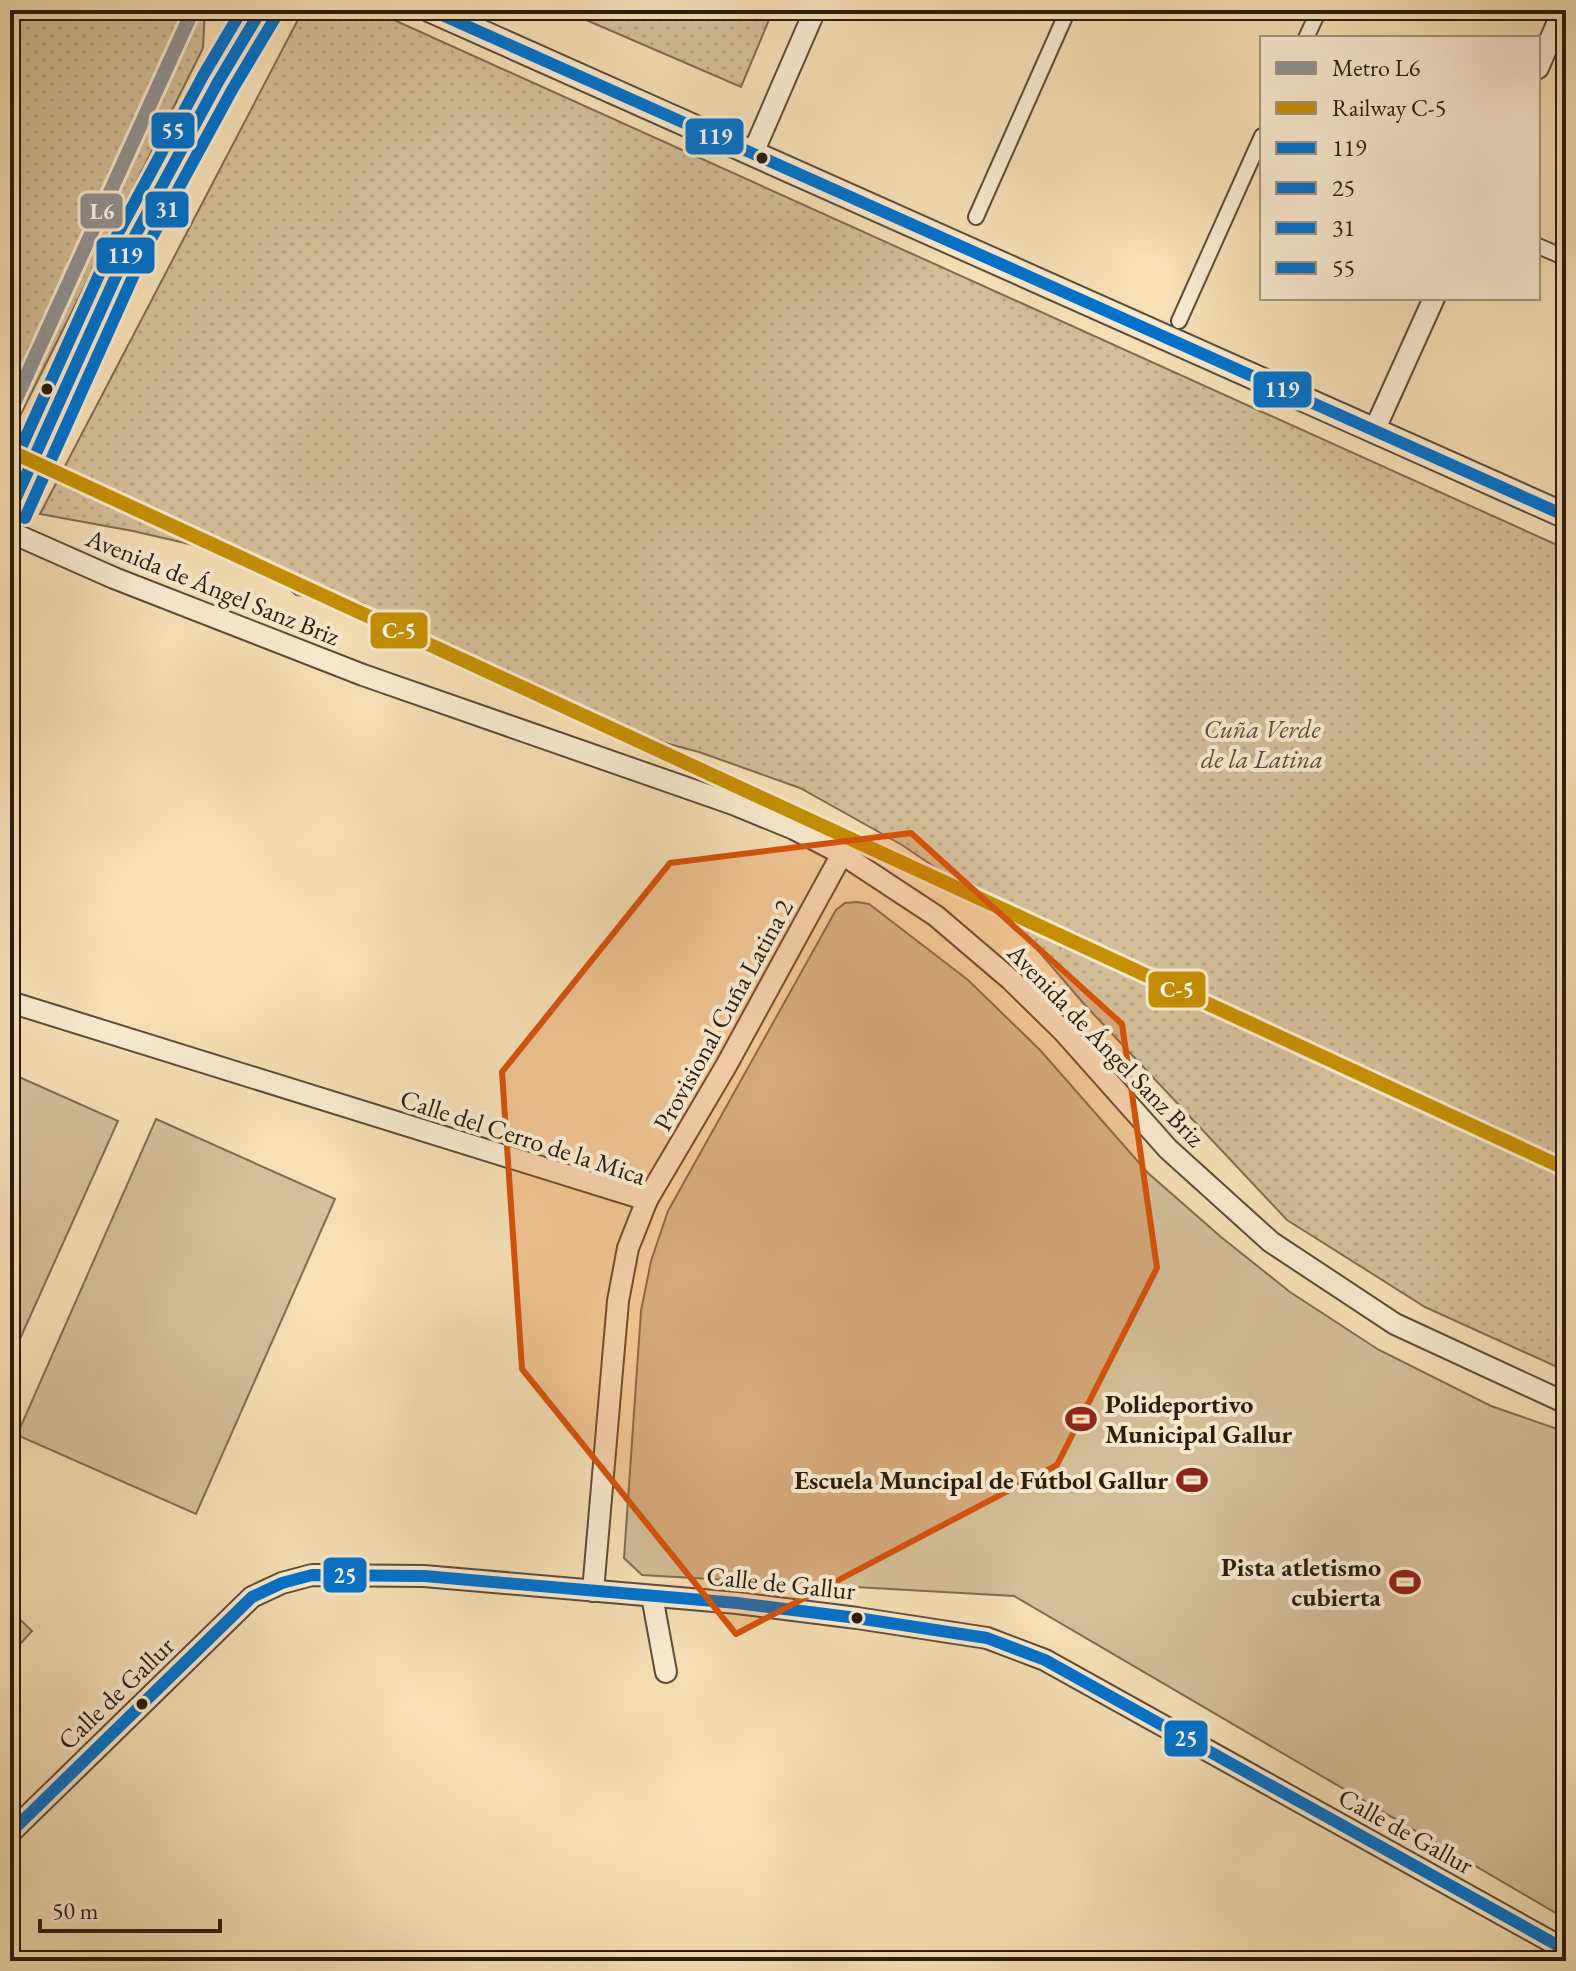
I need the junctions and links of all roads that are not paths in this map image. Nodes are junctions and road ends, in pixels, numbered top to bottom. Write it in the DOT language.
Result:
graph roads {
  1 [pos="261,10"];
  2 [pos="431,10"];
  3 [pos="815,10"];
  4 [pos="1068,10"];
  5 [pos="1319,10"];
  6 [pos="1559,11"];
  7 [pos="1307,36"];
  8 [pos="1540,63"];
  9 [pos="1260,140"];
  10 [pos="753,153"];
  11 [pos="976,217"];
  12 [pos="1540,247"];
  13 [pos="1566,258"];
  14 [pos="1433,300"];
  15 [pos="1179,321"];
  16 [pos="1374,431"];
  17 [pos="10,511"];
  18 [pos="1566,516"];
  19 [pos="10,532"];
  20 [pos="842,854"];
  21 [pos="10,1002"];
  22 [pos="647,1200"];
  23 [pos="1566,1403"];
  24 [pos="593,1591"];
  25 [pos="652,1596"];
  26 [pos="666,1672"];
  27 [pos="10,1833"];
  28 [pos="1566,1950"];
  1 -- 17 [label="main road"];
  2 -- 10 [label="street"];
  3 -- 10 [label="street"];
  4 -- 11 [label="street"];
  5 -- 7 [label="street"];
  6 -- 8 [label="street"];
  9 -- 15 [label="street"];
  10 -- 16 [label="street"];
  12 -- 13 [label="street"];
  14 -- 16 [label="street"];
  16 -- 18 [label="street"];
  19 -- 20 [label="street, Avenida de Ángel Sanz Briz"];
  20 -- 22 [label="street, Provisional Cuña Latina 2"];
  20 -- 23 [label="street, Avenida de Ángel Sanz Briz"];
  21 -- 22 [label="street, Calle del Cerro de la Mica"];
  22 -- 24 [label="street, Calle del Cerro de la Mica"];
  24 -- 25 [label="street, Calle de Gallur"];
  24 -- 27 [label="street, Calle de Gallur"];
  25 -- 26 [label="street"];
  25 -- 28 [label="street, Calle de Gallur"];
}
